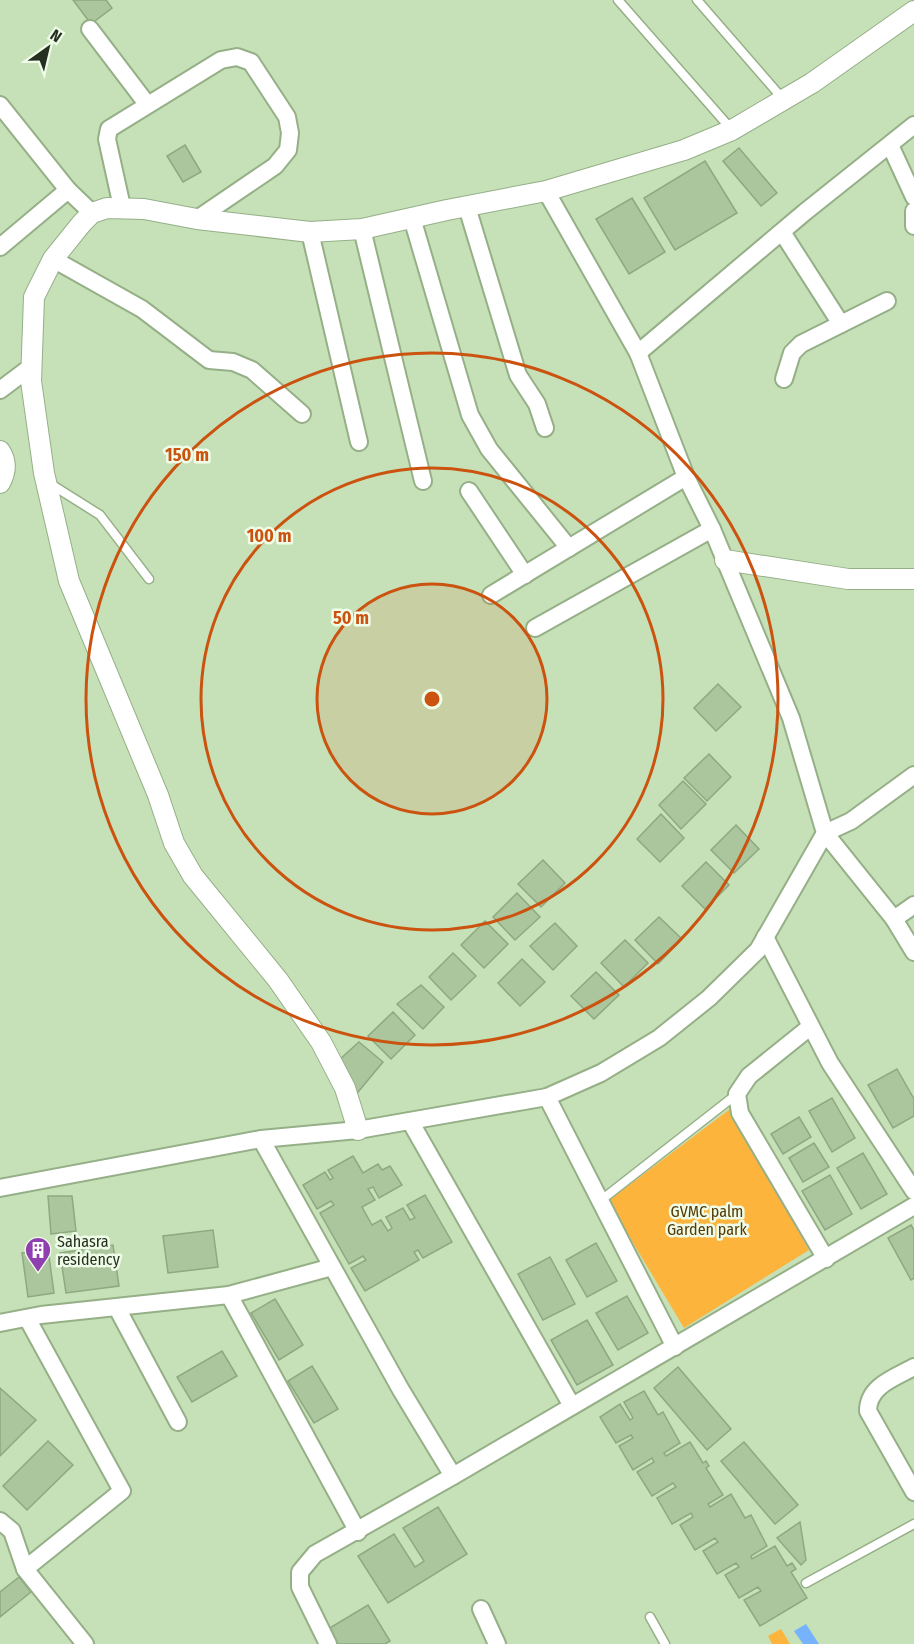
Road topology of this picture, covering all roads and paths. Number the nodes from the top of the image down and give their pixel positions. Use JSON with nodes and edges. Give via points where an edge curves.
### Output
{"nodes":[{"id":1,"x":618,"y":0,"type":"edge"},
{"id":2,"x":697,"y":0,"type":"edge"},
{"id":3,"x":914,"y":11,"type":"edge"},
{"id":4,"x":90,"y":29,"type":"dead end"},
{"id":5,"x":784,"y":100,"type":"junction"},
{"id":6,"x":147,"y":104,"type":"junction"},
{"id":7,"x":2,"y":111,"type":"edge"},
{"id":8,"x":914,"y":126,"type":"edge"},
{"id":9,"x":732,"y":130,"type":"junction"},
{"id":10,"x":890,"y":145,"type":"junction"},
{"id":11,"x":68,"y":190,"type":"junction"},
{"id":12,"x":546,"y":191,"type":"junction"},
{"id":13,"x":914,"y":197,"type":"edge"},
{"id":14,"x":122,"y":207,"type":"junction"},
{"id":15,"x":467,"y":207,"type":"junction"},
{"id":16,"x":914,"y":211,"type":"edge"},
{"id":17,"x":92,"y":213,"type":"junction"},
{"id":18,"x":412,"y":218,"type":"junction"},
{"id":19,"x":197,"y":219,"type":"junction"},
{"id":20,"x":914,"y":226,"type":"edge"},
{"id":21,"x":362,"y":230,"type":"junction"},
{"id":22,"x":310,"y":232,"type":"junction"},
{"id":23,"x":782,"y":232,"type":"junction"},
{"id":24,"x":0,"y":247,"type":"edge"},
{"id":25,"x":53,"y":259,"type":"junction"},
{"id":26,"x":888,"y":301,"type":"dead end"},
{"id":27,"x":841,"y":324,"type":"junction"},
{"id":28,"x":638,"y":353,"type":"junction"},
{"id":29,"x":32,"y":366,"type":"junction"},
{"id":30,"x":784,"y":379,"type":"dead end"},
{"id":31,"x":0,"y":390,"type":"edge"},
{"id":32,"x":302,"y":414,"type":"dead end"},
{"id":33,"x":545,"y":428,"type":"dead end"},
{"id":34,"x":359,"y":441,"type":"dead end"},
{"id":35,"x":0,"y":451,"type":"edge"},
{"id":36,"x":686,"y":477,"type":"junction"},
{"id":37,"x":45,"y":481,"type":"junction"},
{"id":38,"x":423,"y":481,"type":"dead end"},
{"id":39,"x":0,"y":483,"type":"edge"},
{"id":40,"x":469,"y":491,"type":"dead end"},
{"id":41,"x":712,"y":529,"type":"junction"},
{"id":42,"x":569,"y":548,"type":"junction"},
{"id":43,"x":725,"y":560,"type":"junction"},
{"id":44,"x":525,"y":575,"type":"junction"},
{"id":45,"x":149,"y":579,"type":"dead end"},
{"id":46,"x":914,"y":579,"type":"edge"},
{"id":47,"x":491,"y":595,"type":"dead end"},
{"id":48,"x":535,"y":628,"type":"dead end"},
{"id":49,"x":914,"y":775,"type":"edge"},
{"id":50,"x":825,"y":833,"type":"junction"},
{"id":51,"x":914,"y":905,"type":"edge"},
{"id":52,"x":894,"y":919,"type":"junction"},
{"id":53,"x":765,"y":937,"type":"junction"},
{"id":54,"x":914,"y":952,"type":"edge"},
{"id":55,"x":810,"y":1027,"type":"junction"},
{"id":56,"x":737,"y":1094,"type":"junction"},
{"id":57,"x":547,"y":1097,"type":"junction"},
{"id":58,"x":410,"y":1121,"type":"junction"},
{"id":59,"x":358,"y":1130,"type":"junction"},
{"id":60,"x":261,"y":1139,"type":"junction"},
{"id":61,"x":0,"y":1188,"type":"edge"},
{"id":62,"x":914,"y":1191,"type":"edge"},
{"id":63,"x":600,"y":1201,"type":"junction"},
{"id":64,"x":914,"y":1206,"type":"edge"},
{"id":65,"x":826,"y":1259,"type":"junction"},
{"id":66,"x":332,"y":1267,"type":"junction"},
{"id":67,"x":228,"y":1295,"type":"junction"},
{"id":68,"x":117,"y":1308,"type":"junction"},
{"id":69,"x":27,"y":1318,"type":"junction"},
{"id":70,"x":0,"y":1323,"type":"edge"},
{"id":71,"x":675,"y":1347,"type":"junction"},
{"id":72,"x":914,"y":1367,"type":"edge"},
{"id":73,"x":572,"y":1406,"type":"junction"},
{"id":74,"x":178,"y":1422,"type":"dead end"},
{"id":75,"x":453,"y":1476,"type":"junction"},
{"id":76,"x":914,"y":1492,"type":"edge"},
{"id":77,"x":0,"y":1521,"type":"edge"},
{"id":78,"x":914,"y":1524,"type":"edge"},
{"id":79,"x":358,"y":1532,"type":"junction"},
{"id":80,"x":25,"y":1569,"type":"junction"},
{"id":81,"x":806,"y":1583,"type":"dead end"},
{"id":82,"x":481,"y":1609,"type":"dead end"},
{"id":83,"x":650,"y":1617,"type":"dead end"},
{"id":84,"x":85,"y":1644,"type":"edge"},
{"id":85,"x":327,"y":1644,"type":"edge"},
{"id":86,"x":497,"y":1644,"type":"edge"},
{"id":87,"x":665,"y":1644,"type":"edge"}],
"edges":[{"from":1,"to":9,"type":"lane"},
{"from":2,"to":5,"type":"lane"},
{"from":3,"to":5,"type":"street"},
{"from":4,"to":6,"type":"street"},
{"from":5,"to":9,"type":"street"},
{"from":6,"to":14,"type":"street","via":[[109,129],[107,139]]},
{"from":6,"to":19,"type":"street","via":[[221,60],[237,57],[251,62],[287,117],[291,133],[288,150],[275,166]]},
{"from":7,"to":11,"type":"street"},
{"from":8,"to":10,"type":"street"},
{"from":9,"to":12,"type":"street","via":[[684,150]]},
{"from":10,"to":13,"type":"street"},
{"from":10,"to":23,"type":"street"},
{"from":11,"to":17,"type":"street"},
{"from":11,"to":24,"type":"street"},
{"from":12,"to":15,"type":"street"},
{"from":12,"to":28,"type":"street"},
{"from":14,"to":17,"type":"street"},
{"from":14,"to":19,"type":"street"},
{"from":15,"to":18,"type":"street"},
{"from":15,"to":33,"type":"street","via":[[519,375],[537,404]]},
{"from":16,"to":20,"type":"street"},
{"from":17,"to":25,"type":"street"},
{"from":18,"to":21,"type":"street"},
{"from":18,"to":42,"type":"street","via":[[470,415],[489,448]]},
{"from":19,"to":22,"type":"street"},
{"from":21,"to":22,"type":"street"},
{"from":21,"to":38,"type":"street"},
{"from":22,"to":34,"type":"street"},
{"from":23,"to":27,"type":"street"},
{"from":23,"to":28,"type":"street"},
{"from":25,"to":29,"type":"street","via":[[33,297]]},
{"from":25,"to":32,"type":"street","via":[[142,309],[209,360],[233,362],[252,370]]},
{"from":26,"to":27,"type":"street"},
{"from":27,"to":30,"type":"street","via":[[801,344],[792,353]]},
{"from":28,"to":36,"type":"street"},
{"from":29,"to":31,"type":"street"},
{"from":29,"to":37,"type":"street"},
{"from":35,"to":39,"type":"street","via":[[5,470]]},
{"from":36,"to":41,"type":"street"},
{"from":36,"to":42,"type":"street"},
{"from":37,"to":45,"type":"lane","via":[[100,515]]},
{"from":37,"to":59,"type":"street","via":[[69,581],[158,795],[174,843],[194,876],[321,1042],[345,1088]]},
{"from":40,"to":44,"type":"street"},
{"from":41,"to":43,"type":"street"},
{"from":41,"to":48,"type":"street"},
{"from":42,"to":44,"type":"street"},
{"from":43,"to":46,"type":"street","via":[[848,579]]},
{"from":43,"to":50,"type":"street","via":[[790,718]]},
{"from":44,"to":47,"type":"street"},
{"from":49,"to":50,"type":"street","via":[[851,821]]},
{"from":50,"to":52,"type":"street"},
{"from":50,"to":53,"type":"street"},
{"from":51,"to":52,"type":"street"},
{"from":52,"to":54,"type":"street"},
{"from":53,"to":55,"type":"street"},
{"from":53,"to":57,"type":"street","via":[[758,950],[709,998],[659,1038],[602,1073]]},
{"from":55,"to":56,"type":"street","via":[[749,1076]]},
{"from":55,"to":62,"type":"street"},
{"from":56,"to":63,"type":"lane"},
{"from":56,"to":65,"type":"street","via":[[740,1113]]},
{"from":57,"to":58,"type":"street"},
{"from":57,"to":63,"type":"street"},
{"from":58,"to":59,"type":"street"},
{"from":58,"to":73,"type":"street"},
{"from":59,"to":60,"type":"street"},
{"from":60,"to":61,"type":"street"},
{"from":60,"to":66,"type":"street"},
{"from":63,"to":71,"type":"street"},
{"from":64,"to":65,"type":"street"},
{"from":65,"to":71,"type":"street"},
{"from":66,"to":67,"type":"street"},
{"from":66,"to":75,"type":"street"},
{"from":67,"to":68,"type":"street"},
{"from":67,"to":79,"type":"street"},
{"from":68,"to":69,"type":"street"},
{"from":68,"to":74,"type":"street"},
{"from":69,"to":70,"type":"street"},
{"from":69,"to":80,"type":"street","via":[[122,1491]]},
{"from":71,"to":73,"type":"street"},
{"from":72,"to":76,"type":"street","via":[[875,1389],[868,1399],[868,1411]]},
{"from":73,"to":75,"type":"street"},
{"from":75,"to":79,"type":"street"},
{"from":77,"to":80,"type":"street","via":[[12,1531]]},
{"from":78,"to":81,"type":"lane"},
{"from":79,"to":85,"type":"street","via":[[315,1554],[300,1572],[300,1587]]},
{"from":80,"to":84,"type":"street"},
{"from":82,"to":86,"type":"street"},
{"from":83,"to":87,"type":"lane"}]}
